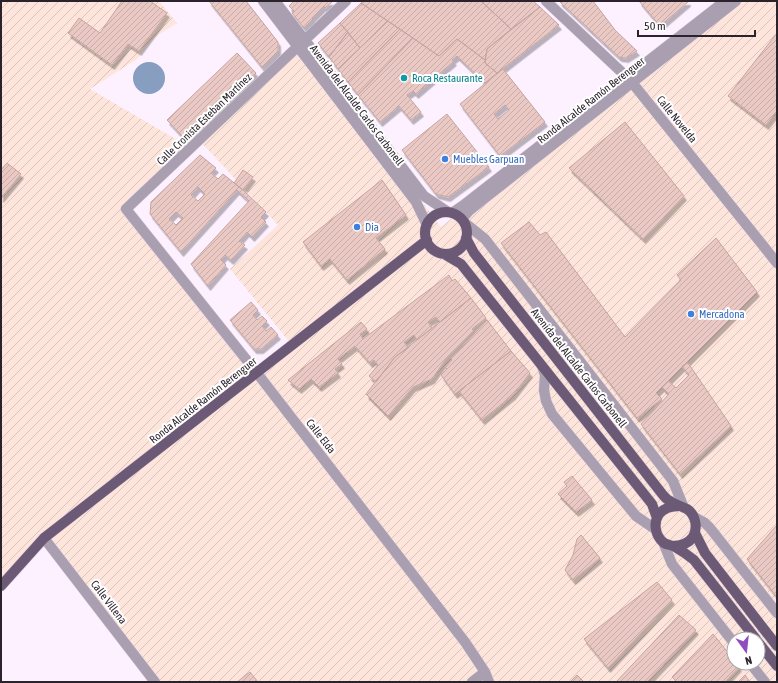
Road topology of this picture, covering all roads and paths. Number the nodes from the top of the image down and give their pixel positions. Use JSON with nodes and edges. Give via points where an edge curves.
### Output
{"nodes":[{"id":1,"x":263,"y":1,"type":"edge"},
{"id":2,"x":275,"y":1,"type":"edge"},
{"id":3,"x":346,"y":1,"type":"edge"},
{"id":4,"x":546,"y":1,"type":"edge"},
{"id":5,"x":736,"y":1,"type":"edge"},
{"id":6,"x":722,"y":4,"type":"edge"},
{"id":7,"x":301,"y":43,"type":"junction"},
{"id":8,"x":629,"y":80,"type":"junction"},
{"id":9,"x":126,"y":209,"type":"joint"},
{"id":10,"x":450,"y":212,"type":"junction"},
{"id":11,"x":464,"y":221,"type":"junction"},
{"id":12,"x":427,"y":225,"type":"junction"},
{"id":13,"x":466,"y":238,"type":"junction"},
{"id":14,"x":427,"y":240,"type":"junction"},
{"id":15,"x":444,"y":254,"type":"junction"},
{"id":16,"x":777,"y":262,"type":"edge"},
{"id":17,"x":542,"y":366,"type":"junction"},
{"id":18,"x":257,"y":372,"type":"junction"},
{"id":19,"x":681,"y":507,"type":"junction"},
{"id":20,"x":694,"y":517,"type":"junction"},
{"id":21,"x":657,"y":518,"type":"junction"},
{"id":22,"x":656,"y":529,"type":"junction"},
{"id":23,"x":695,"y":533,"type":"junction"},
{"id":24,"x":44,"y":538,"type":"junction"},
{"id":25,"x":663,"y":542,"type":"junction"},
{"id":26,"x":673,"y":546,"type":"junction"},
{"id":27,"x":1,"y":586,"type":"edge"},
{"id":28,"x":777,"y":613,"type":"edge"},
{"id":29,"x":750,"y":631,"type":"edge"},
{"id":30,"x":726,"y":633,"type":"edge"},
{"id":31,"x":777,"y":646,"type":"edge"},
{"id":32,"x":766,"y":652,"type":"edge"},
{"id":33,"x":777,"y":666,"type":"edge"},
{"id":34,"x":756,"y":671,"type":"edge"},
{"id":35,"x":485,"y":672,"type":"junction"},
{"id":36,"x":155,"y":682,"type":"edge"},
{"id":37,"x":472,"y":682,"type":"edge"},
{"id":38,"x":490,"y":682,"type":"edge"},
{"id":39,"x":765,"y":682,"type":"edge"}],
"edges":[{"from":1,"to":7,"type":"street","name":"Avenida del Alcalde Carlos Carbonell"},
{"from":2,"to":7,"type":"street","name":"Avenida del Alcalde Carlos Carbonell"},
{"from":3,"to":7,"type":"street","name":"Calle Cronista Esteban Martínez"},
{"from":4,"to":8,"type":"street","name":"Calle Novelda"},
{"from":5,"to":6,"type":"street","name":"Ronda Alcalde Ramón Berenguer"},
{"from":6,"to":8,"type":"street","name":"Ronda Alcalde Ramón Berenguer"},
{"from":7,"to":9,"type":"street","name":"Calle Cronista Esteban Martínez"},
{"from":7,"to":10,"type":"street","name":"Avenida del Alcalde Carlos Carbonell","via":[[424,196]]},
{"from":7,"to":12,"type":"street","name":"Avenida del Alcalde Carlos Carbonell","via":[[416,202]]},
{"from":8,"to":10,"type":"street","name":"Ronda Alcalde Ramón Berenguer","via":[[465,204]]},
{"from":8,"to":11,"type":"street","name":"Ronda Alcalde Ramón Berenguer","via":[[469,211]]},
{"from":8,"to":16,"type":"street","name":"Calle Novelda"},
{"from":9,"to":18,"type":"street","name":"Calle Elda"},
{"from":10,"to":11,"type":"main road"},
{"from":10,"to":12,"type":"main road","via":[[442,212]]},
{"from":11,"to":13,"type":"main road"},
{"from":11,"to":19,"type":"street","via":[[485,239],[669,475],[676,486]]},
{"from":12,"to":14,"type":"main road"},
{"from":13,"to":15,"type":"main road","via":[[459,249]]},
{"from":13,"to":19,"type":"main road","name":"Avenida del Alcalde Carlos Carbonell","via":[[474,253],[658,489],[669,501]]},
{"from":14,"to":15,"type":"main road","via":[[435,250]]},
{"from":14,"to":18,"type":"main road","name":"Ronda Alcalde Ramón Berenguer"},
{"from":15,"to":17,"type":"main road","via":[[461,264]]},
{"from":17,"to":21,"type":"main road","via":[[652,504]]},
{"from":17,"to":22,"type":"street","via":[[546,401],[552,414],[636,516]]},
{"from":18,"to":24,"type":"main road","name":"Ronda Alcalde Ramón Berenguer"},
{"from":18,"to":35,"type":"street","name":"Calle Elda"},
{"from":19,"to":20,"type":"main road","name":"Avenida del Alcalde Carlos Carbonell"},
{"from":19,"to":21,"type":"main road","via":[[666,508]]},
{"from":20,"to":23,"type":"main road"},
{"from":20,"to":28,"type":"street","via":[[710,528]]},
{"from":21,"to":22,"type":"main road"},
{"from":22,"to":25,"type":"main road"},
{"from":23,"to":26,"type":"main road","via":[[687,543]]},
{"from":23,"to":31,"type":"main road","via":[[705,553]]},
{"from":24,"to":27,"type":"main road","name":"Ronda Alcalde Ramón Berenguer"},
{"from":24,"to":36,"type":"street","name":"Calle Villena"},
{"from":25,"to":26,"type":"main road"},
{"from":25,"to":30,"type":"street","via":[[672,564]]},
{"from":26,"to":29,"type":"main road","via":[[694,560]]},
{"from":32,"to":33,"type":"main road"},
{"from":34,"to":39,"type":"street"},
{"from":35,"to":37,"type":"street"},
{"from":35,"to":38,"type":"street","name":"Calle Elda"}]}
